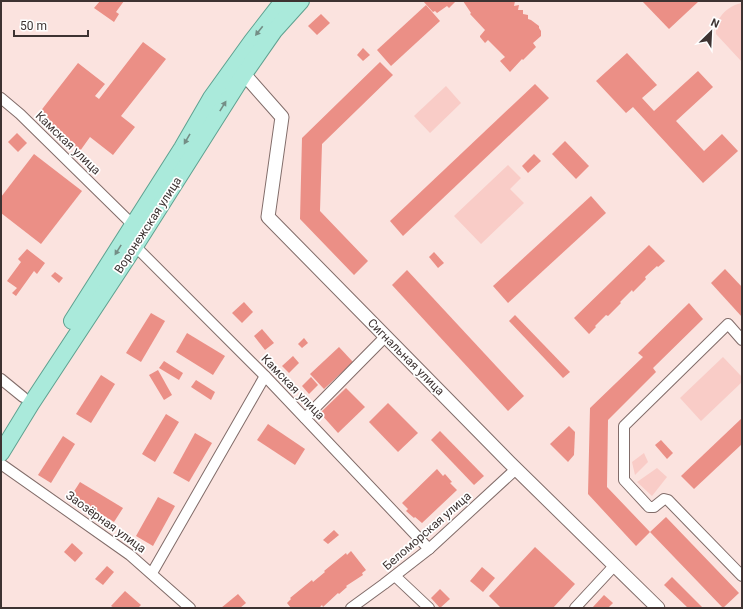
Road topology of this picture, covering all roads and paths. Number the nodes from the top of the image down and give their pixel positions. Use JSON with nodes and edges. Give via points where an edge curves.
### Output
{"nodes":[{"id":1,"x":283,"y":1,"type":"edge"},
{"id":2,"x":301,"y":1,"type":"edge"},
{"id":3,"x":244,"y":74,"type":"junction"},
{"id":4,"x":1,"y":98,"type":"edge"},
{"id":5,"x":133,"y":225,"type":"junction"},
{"id":6,"x":135,"y":246,"type":"junction"},
{"id":7,"x":386,"y":336,"type":"junction"},
{"id":8,"x":742,"y":340,"type":"edge"},
{"id":9,"x":265,"y":376,"type":"junction"},
{"id":10,"x":1,"y":379,"type":"edge"},
{"id":11,"x":23,"y":397,"type":"junction"},
{"id":12,"x":305,"y":418,"type":"junction"},
{"id":13,"x":1,"y":432,"type":"edge"},
{"id":14,"x":1,"y":453,"type":"edge"},
{"id":15,"x":1,"y":464,"type":"edge"},
{"id":16,"x":516,"y":469,"type":"junction"},
{"id":17,"x":429,"y":549,"type":"junction"},
{"id":18,"x":614,"y":566,"type":"junction"},
{"id":19,"x":152,"y":573,"type":"junction"},
{"id":20,"x":395,"y":576,"type":"junction"},
{"id":21,"x":742,"y":576,"type":"edge"},
{"id":22,"x":190,"y":608,"type":"edge"},
{"id":23,"x":351,"y":608,"type":"edge"},
{"id":24,"x":429,"y":608,"type":"edge"},
{"id":25,"x":575,"y":608,"type":"edge"},
{"id":26,"x":658,"y":608,"type":"edge"}],
"edges":[{"from":1,"to":5,"type":"main road","name":"Воронежская улица","one_way":true,"via":[[211,98]]},
{"from":2,"to":3,"type":"main road","name":"Воронежская улица","via":[[274,31]]},
{"from":6,"to":3,"type":"main road","name":"Воронежская улица","one_way":true},
{"from":3,"to":7,"type":"street","name":"Сигнальная улица","via":[[282,117],[268,217]]},
{"from":4,"to":5,"type":"street","name":"Камская улица"},
{"from":5,"to":11,"type":"main road","name":"Воронежская улица","one_way":true},
{"from":6,"to":9,"type":"street","name":"Камская улица"},
{"from":6,"to":14,"type":"main road","name":"Воронежская улица"},
{"from":7,"to":12,"type":"street"},
{"from":7,"to":16,"type":"street","name":"Сигнальная улица"},
{"from":8,"to":21,"type":"street","via":[[728,324],[624,426],[624,480],[649,507],[654,507],[664,499],[668,500]]},
{"from":9,"to":12,"type":"street","name":"Камская улица"},
{"from":9,"to":19,"type":"street"},
{"from":10,"to":11,"type":"street"},
{"from":11,"to":13,"type":"main road","name":"Воронежская улица"},
{"from":12,"to":17,"type":"street","name":"Камская улица"},
{"from":15,"to":19,"type":"street","name":"Заозёрная улица","via":[[102,534]]},
{"from":16,"to":17,"type":"street","name":"Беломорская улица"},
{"from":16,"to":18,"type":"street","name":"Сигнальная улица"},
{"from":17,"to":20,"type":"street","name":"Беломорская улица"},
{"from":18,"to":25,"type":"street"},
{"from":18,"to":26,"type":"street","name":"Сигнальная улица"},
{"from":19,"to":22,"type":"street","name":"Заозёрная улица"},
{"from":20,"to":23,"type":"street","name":"Беломорская улица"},
{"from":20,"to":24,"type":"street"}]}
